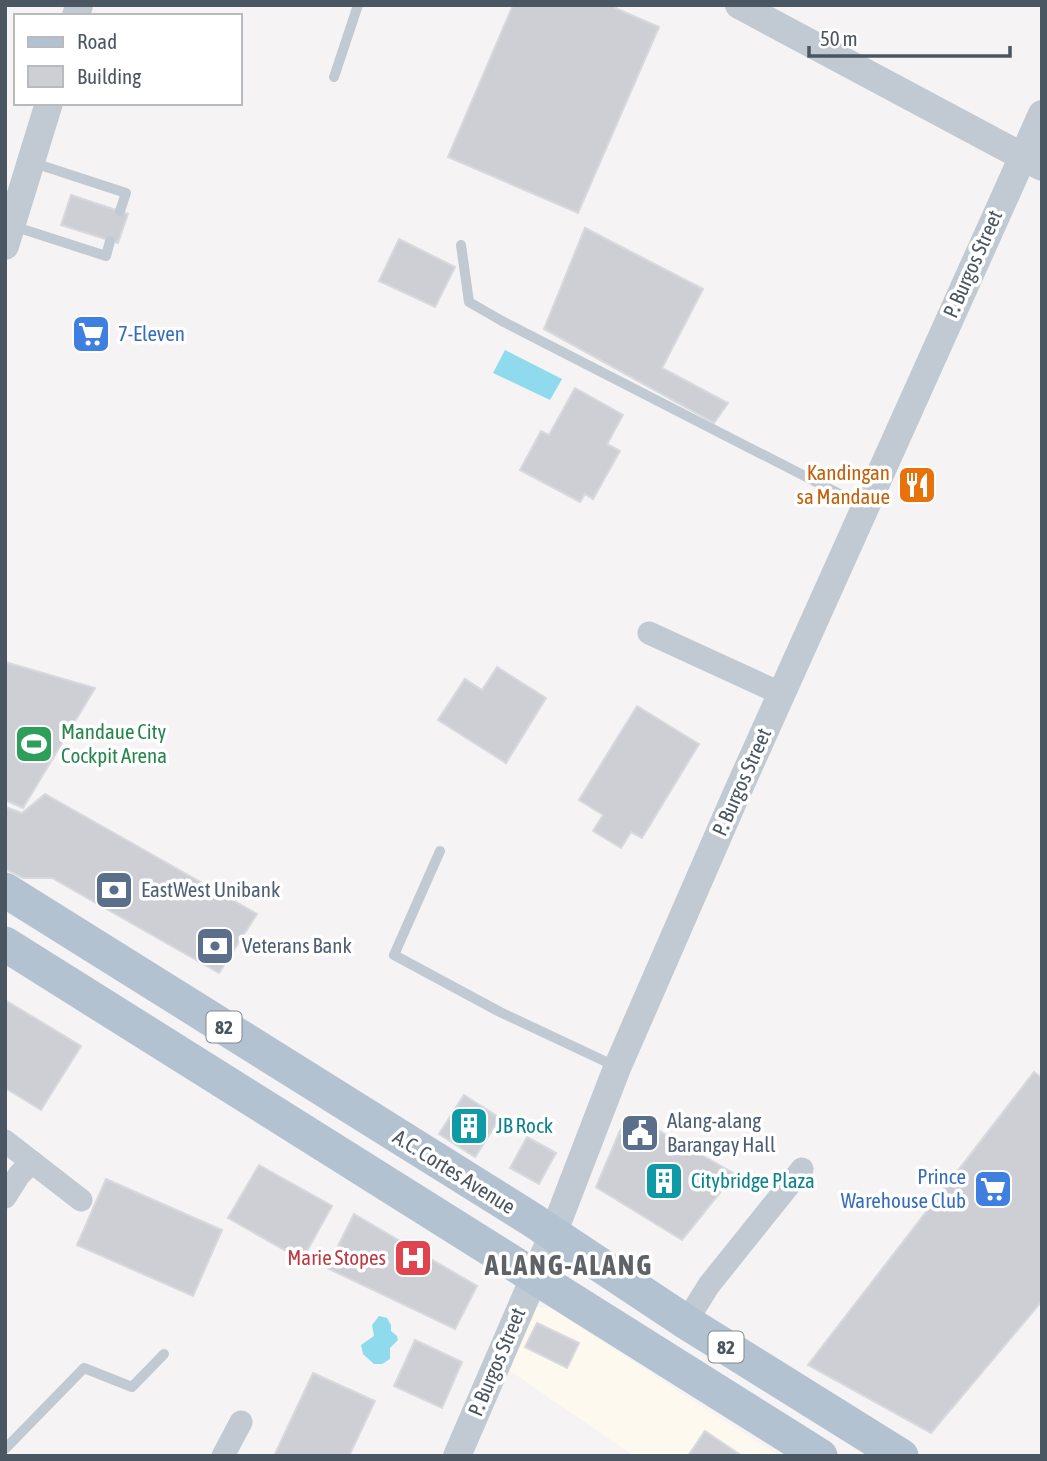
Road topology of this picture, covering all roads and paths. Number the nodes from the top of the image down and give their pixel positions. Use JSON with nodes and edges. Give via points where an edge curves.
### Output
{"nodes":[{"id":1,"x":358,"y":5,"type":"edge"},
{"id":2,"x":739,"y":5,"type":"edge"},
{"id":3,"x":334,"y":77,"type":"dead end"},
{"id":4,"x":48,"y":105,"type":"edge"},
{"id":5,"x":1042,"y":114,"type":"edge"},
{"id":6,"x":1032,"y":161,"type":"edge"},
{"id":7,"x":31,"y":162,"type":"junction"},
{"id":8,"x":120,"y":211,"type":"dead end"},
{"id":9,"x":8,"y":236,"type":"edge"},
{"id":10,"x":110,"y":241,"type":"dead end"},
{"id":11,"x":461,"y":246,"type":"dead end"},
{"id":12,"x":866,"y":507,"type":"junction"},
{"id":13,"x":649,"y":632,"type":"dead end"},
{"id":14,"x":782,"y":694,"type":"junction"},
{"id":15,"x":440,"y":851,"type":"dead end"},
{"id":16,"x":5,"y":890,"type":"edge"},
{"id":17,"x":5,"y":944,"type":"edge"},
{"id":18,"x":203,"y":1013,"type":"junction"},
{"id":19,"x":178,"y":1054,"type":"junction"},
{"id":20,"x":617,"y":1068,"type":"junction"},
{"id":21,"x":5,"y":1141,"type":"edge"},
{"id":22,"x":32,"y":1163,"type":"junction"},
{"id":23,"x":802,"y":1169,"type":"dead end"},
{"id":24,"x":5,"y":1197,"type":"edge"},
{"id":25,"x":80,"y":1200,"type":"dead end"},
{"id":26,"x":554,"y":1234,"type":"junction"},
{"id":27,"x":534,"y":1277,"type":"junction"},
{"id":28,"x":686,"y":1322,"type":"junction"},
{"id":29,"x":164,"y":1354,"type":"dead end"},
{"id":30,"x":240,"y":1422,"type":"dead end"},
{"id":31,"x":5,"y":1449,"type":"edge"},
{"id":32,"x":223,"y":1456,"type":"edge"},
{"id":33,"x":457,"y":1456,"type":"edge"},
{"id":34,"x":820,"y":1456,"type":"edge"},
{"id":35,"x":901,"y":1456,"type":"edge"}],
"edges":[{"from":1,"to":3,"type":"lane"},
{"from":2,"to":6,"type":"street"},
{"from":4,"to":7,"type":"street"},
{"from":5,"to":6,"type":"street","name":"P. Burgos Street"},
{"from":6,"to":12,"type":"street","name":"P. Burgos Street"},
{"from":7,"to":8,"type":"lane","via":[[126,193]]},
{"from":7,"to":9,"type":"street"},
{"from":9,"to":10,"type":"lane","via":[[106,256]]},
{"from":11,"to":12,"type":"lane","via":[[469,302]]},
{"from":12,"to":14,"type":"street","name":"P. Burgos Street"},
{"from":13,"to":14,"type":"street"},
{"from":14,"to":20,"type":"street","name":"P. Burgos Street"},
{"from":15,"to":20,"type":"lane","via":[[394,955]]},
{"from":16,"to":18,"type":"main road","name":"A.C. Cortes Avenue","number":"82"},
{"from":17,"to":19,"type":"main road","number":"82"},
{"from":18,"to":19,"type":"main road"},
{"from":18,"to":26,"type":"main road","name":"A.C. Cortes Avenue","number":"82"},
{"from":19,"to":27,"type":"main road","number":"82"},
{"from":20,"to":26,"type":"street","name":"P. Burgos Street"},
{"from":21,"to":22,"type":"street"},
{"from":22,"to":24,"type":"street"},
{"from":22,"to":25,"type":"street"},
{"from":23,"to":28,"type":"street","via":[[709,1284]]},
{"from":26,"to":27,"type":"street","name":"P. Burgos Street"},
{"from":26,"to":28,"type":"main road","name":"A.C. Cortes Avenue","number":"82"},
{"from":27,"to":33,"type":"street","name":"P. Burgos Street"},
{"from":27,"to":34,"type":"main road","number":"82"},
{"from":28,"to":35,"type":"main road","name":"A.C. Cortes Avenue","number":"82"},
{"from":29,"to":31,"type":"lane","via":[[132,1387],[84,1368]]},
{"from":30,"to":32,"type":"street"}]}
